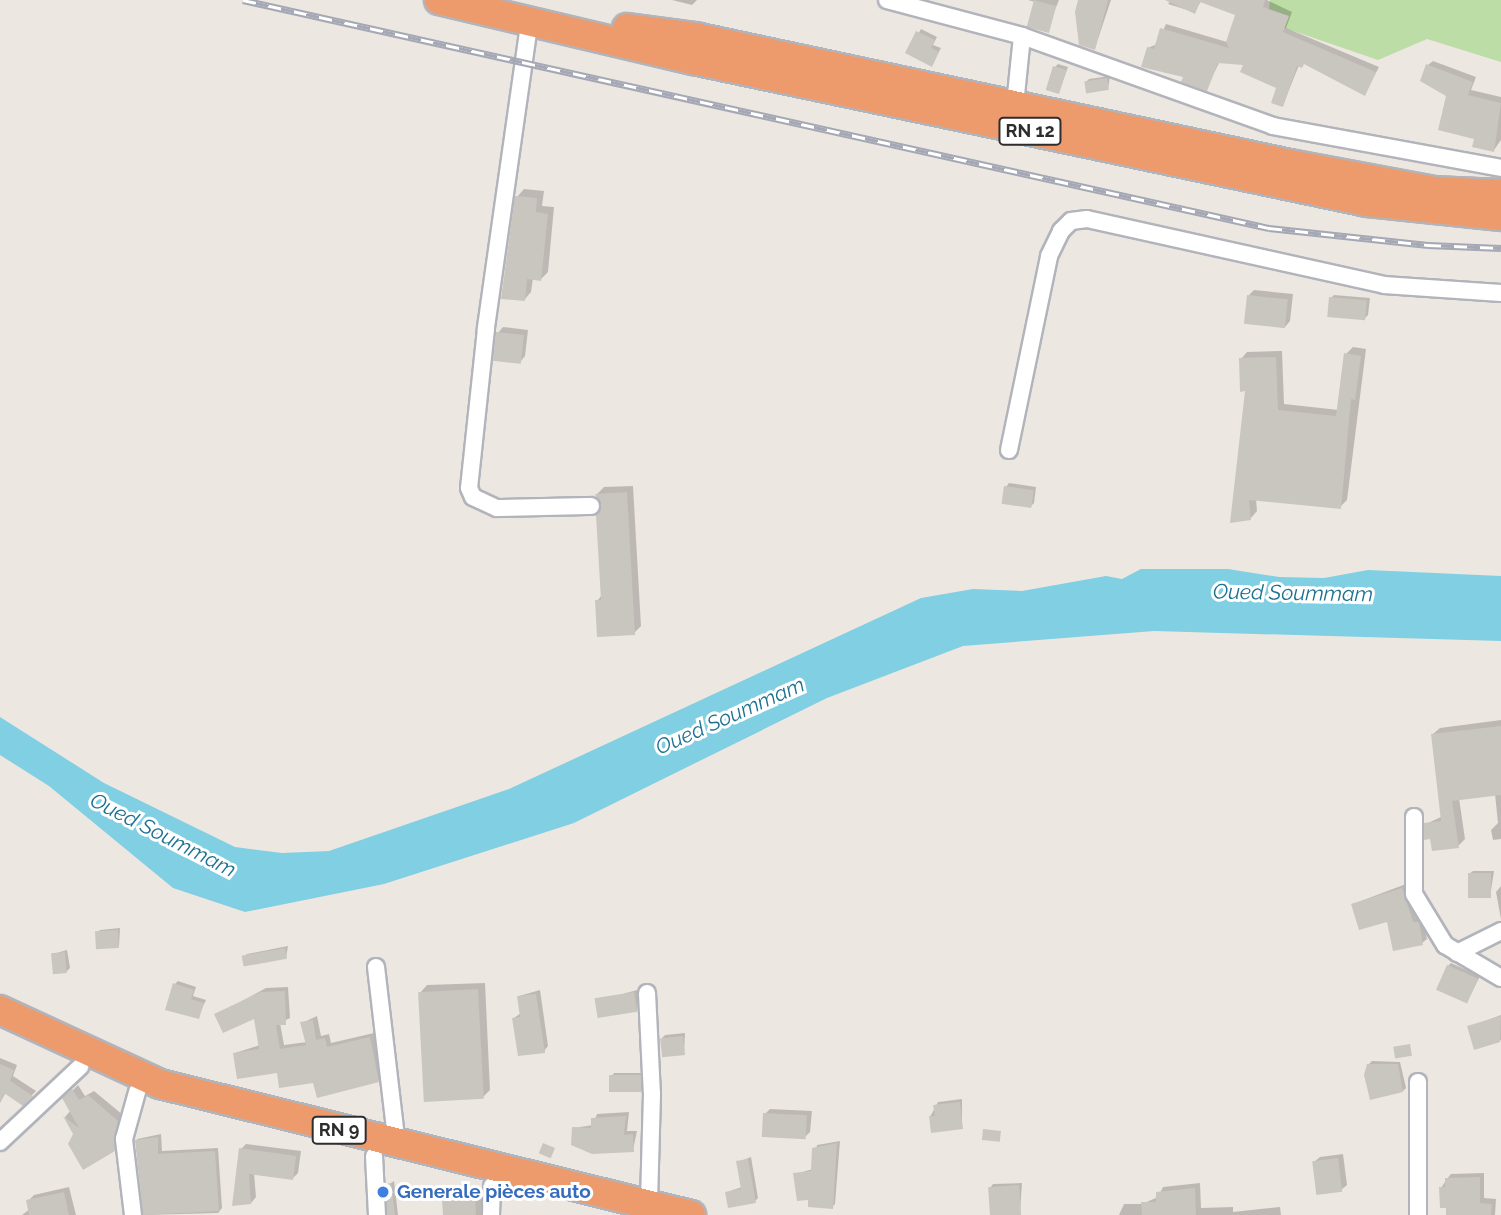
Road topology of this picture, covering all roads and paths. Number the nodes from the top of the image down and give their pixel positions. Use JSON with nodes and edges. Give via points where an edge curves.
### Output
{"nodes":[{"id":1,"x":449,"y":1,"type":"edge"},
{"id":2,"x":897,"y":1,"type":"edge"},
{"id":3,"x":530,"y":18,"type":"junction"},
{"id":4,"x":562,"y":26,"type":"junction"},
{"id":5,"x":1023,"y":36,"type":"junction"},
{"id":6,"x":1015,"y":105,"type":"junction"},
{"id":7,"x":1501,"y":168,"type":"edge"},
{"id":8,"x":1501,"y":194,"type":"edge"},
{"id":9,"x":1501,"y":215,"type":"edge"},
{"id":10,"x":1501,"y":293,"type":"edge"},
{"id":11,"x":1009,"y":450,"type":"dead end"},
{"id":12,"x":591,"y":506,"type":"dead end"},
{"id":13,"x":1414,"y":817,"type":"dead end"},
{"id":14,"x":1501,"y":931,"type":"edge"},
{"id":15,"x":1457,"y":953,"type":"junction"},
{"id":16,"x":376,"y":967,"type":"dead end"},
{"id":17,"x":1501,"y":978,"type":"edge"},
{"id":18,"x":647,"y":993,"type":"dead end"},
{"id":19,"x":0,"y":1010,"type":"edge"},
{"id":20,"x":0,"y":1028,"type":"edge"},
{"id":21,"x":80,"y":1067,"type":"junction"},
{"id":22,"x":1419,"y":1082,"type":"dead end"},
{"id":23,"x":137,"y":1092,"type":"junction"},
{"id":24,"x":0,"y":1142,"type":"edge"},
{"id":25,"x":385,"y":1151,"type":"junction"},
{"id":26,"x":492,"y":1186,"type":"junction"},
{"id":27,"x":649,"y":1204,"type":"junction"},
{"id":28,"x":132,"y":1215,"type":"edge"},
{"id":29,"x":377,"y":1215,"type":"edge"},
{"id":30,"x":491,"y":1215,"type":"edge"},
{"id":31,"x":607,"y":1215,"type":"edge"},
{"id":32,"x":691,"y":1215,"type":"edge"},
{"id":33,"x":1418,"y":1215,"type":"edge"}],
"edges":[{"from":1,"to":3,"type":"highway","number":"RN 12"},
{"from":2,"to":5,"type":"street"},
{"from":3,"to":4,"type":"highway","number":"RN 12"},
{"from":3,"to":12,"type":"street","via":[[486,329],[469,488],[473,497],[497,508]]},
{"from":4,"to":6,"type":"highway","number":"RN 12","via":[[592,23],[695,37]]},
{"from":4,"to":9,"type":"highway","number":"RN 12","via":[[692,60],[1367,202]]},
{"from":5,"to":6,"type":"street"},
{"from":5,"to":7,"type":"street","via":[[1273,126]]},
{"from":6,"to":8,"type":"highway","number":"RN 12","via":[[1410,187]]},
{"from":10,"to":11,"type":"street","via":[[1384,285],[1087,219],[1072,221],[1061,231],[1049,256]]},
{"from":13,"to":15,"type":"street","via":[[1414,894],[1445,945]]},
{"from":14,"to":15,"type":"street"},
{"from":15,"to":17,"type":"street"},
{"from":16,"to":25,"type":"street"},
{"from":18,"to":27,"type":"street","via":[[652,1094]]},
{"from":19,"to":25,"type":"highway","number":"RN 9","via":[[160,1084]]},
{"from":20,"to":21,"type":"highway","number":"RN 9"},
{"from":21,"to":23,"type":"highway","number":"RN 9"},
{"from":21,"to":24,"type":"street"},
{"from":22,"to":33,"type":"street"},
{"from":23,"to":25,"type":"highway","number":"RN 9"},
{"from":23,"to":28,"type":"street","via":[[124,1139]]},
{"from":25,"to":26,"type":"highway","number":"RN 9"},
{"from":25,"to":27,"type":"highway","number":"RN 9"},
{"from":25,"to":29,"type":"street"},
{"from":26,"to":30,"type":"street"},
{"from":26,"to":31,"type":"highway","number":"RN 9"},
{"from":27,"to":32,"type":"highway","number":"RN 9"}]}
